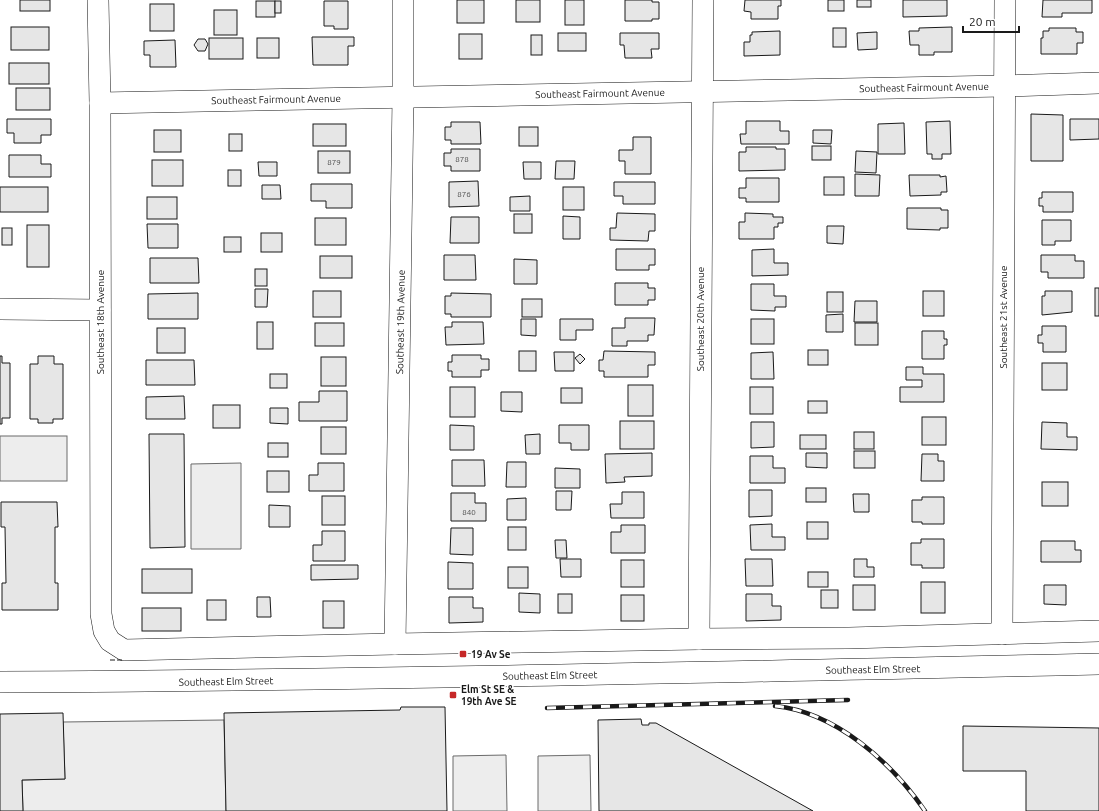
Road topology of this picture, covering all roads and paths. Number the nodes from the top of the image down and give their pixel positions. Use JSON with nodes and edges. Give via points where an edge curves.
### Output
{"nodes":[{"id":1,"x":98,"y":0,"type":"edge"},
{"id":2,"x":403,"y":0,"type":"edge"},
{"id":3,"x":703,"y":0,"type":"edge"},
{"id":4,"x":1005,"y":0,"type":"edge"},
{"id":5,"x":1099,"y":83,"type":"edge"},
{"id":6,"x":1004,"y":86,"type":"junction"},
{"id":7,"x":702,"y":91,"type":"junction"},
{"id":8,"x":403,"y":97,"type":"junction"},
{"id":9,"x":100,"y":103,"type":"junction"},
{"id":10,"x":0,"y":309,"type":"edge"},
{"id":11,"x":100,"y":310,"type":"junction"},
{"id":12,"x":1099,"y":631,"type":"edge"},
{"id":13,"x":1002,"y":634,"type":"junction"},
{"id":14,"x":699,"y":639,"type":"junction"},
{"id":15,"x":395,"y":644,"type":"junction"},
{"id":16,"x":1099,"y":664,"type":"edge"},
{"id":17,"x":0,"y":682,"type":"edge"}],
"edges":[{"from":1,"to":9,"type":"street","name":"Southeast 18th Avenue"},
{"from":2,"to":8,"type":"street","name":"Southeast 19th Avenue"},
{"from":3,"to":7,"type":"street","name":"Southeast 20th Avenue"},
{"from":4,"to":6,"type":"street","name":"Southeast 21st Avenue"},
{"from":5,"to":6,"type":"street","name":"Southeast Fairmount Avenue"},
{"from":6,"to":7,"type":"street","name":"Southeast Fairmount Avenue"},
{"from":6,"to":13,"type":"street","name":"Southeast 21st Avenue"},
{"from":7,"to":8,"type":"street","name":"Southeast Fairmount Avenue"},
{"from":7,"to":14,"type":"street","name":"Southeast 20th Avenue"},
{"from":8,"to":9,"type":"street","name":"Southeast Fairmount Avenue"},
{"from":8,"to":15,"type":"street","name":"Southeast 19th Avenue"},
{"from":9,"to":11,"type":"street","name":"Southeast 18th Avenue"},
{"from":10,"to":11,"type":"street"},
{"from":11,"to":15,"type":"street","name":"Southeast 18th Avenue","via":[[101,614],[104,631],[110,641],[124,650]]},
{"from":12,"to":13,"type":"street"},
{"from":13,"to":14,"type":"street"},
{"from":14,"to":15,"type":"street"},
{"from":16,"to":17,"type":"street","name":"Southeast Elm Street","via":[[450,677]]}]}
